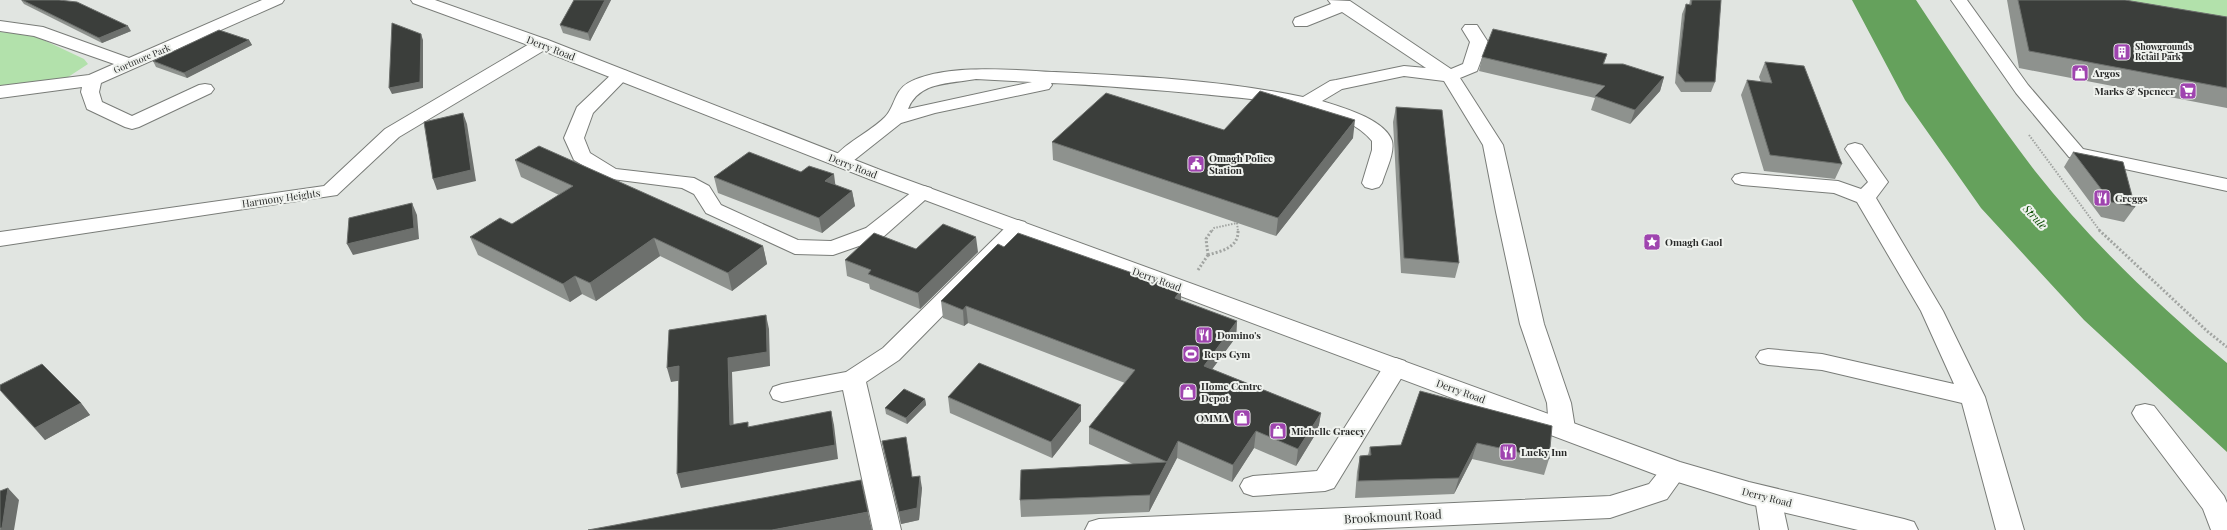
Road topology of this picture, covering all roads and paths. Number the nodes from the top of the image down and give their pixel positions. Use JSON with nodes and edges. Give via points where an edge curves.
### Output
{"nodes":[{"id":1,"x":276,"y":0,"type":"edge"},
{"id":2,"x":420,"y":0,"type":"edge"},
{"id":3,"x":1959,"y":0,"type":"edge"},
{"id":4,"x":1340,"y":2,"type":"edge"},
{"id":5,"x":1301,"y":22,"type":"dead end"},
{"id":6,"x":0,"y":26,"type":"edge"},
{"id":7,"x":1471,"y":29,"type":"dead end"},
{"id":8,"x":542,"y":44,"type":"junction"},
{"id":9,"x":129,"y":64,"type":"junction"},
{"id":10,"x":621,"y":75,"type":"junction"},
{"id":11,"x":1450,"y":76,"type":"junction"},
{"id":12,"x":93,"y":80,"type":"junction"},
{"id":13,"x":1035,"y":81,"type":"junction"},
{"id":14,"x":205,"y":90,"type":"dead end"},
{"id":15,"x":0,"y":92,"type":"edge"},
{"id":16,"x":1306,"y":103,"type":"junction"},
{"id":17,"x":894,"y":118,"type":"junction"},
{"id":18,"x":2028,"y":133,"type":"dead end"},
{"id":19,"x":1855,"y":149,"type":"dead end"},
{"id":20,"x":841,"y":161,"type":"junction"},
{"id":21,"x":1742,"y":179,"type":"dead end"},
{"id":22,"x":1372,"y":183,"type":"dead end"},
{"id":23,"x":2227,"y":185,"type":"edge"},
{"id":24,"x":924,"y":192,"type":"junction"},
{"id":25,"x":1865,"y":198,"type":"junction"},
{"id":26,"x":1018,"y":227,"type":"junction"},
{"id":27,"x":0,"y":239,"type":"edge"},
{"id":28,"x":1208,"y":255,"type":"junction"},
{"id":29,"x":1186,"y":289,"type":"junction"},
{"id":30,"x":2227,"y":347,"type":"edge"},
{"id":31,"x":1768,"y":357,"type":"dead end"},
{"id":32,"x":1396,"y":366,"type":"junction"},
{"id":33,"x":852,"y":379,"type":"junction"},
{"id":34,"x":782,"y":393,"type":"dead end"},
{"id":35,"x":1973,"y":397,"type":"junction"},
{"id":36,"x":2145,"y":413,"type":"dead end"},
{"id":37,"x":1562,"y":428,"type":"junction"},
{"id":38,"x":1674,"y":471,"type":"junction"},
{"id":39,"x":1253,"y":486,"type":"dead end"},
{"id":40,"x":1768,"y":498,"type":"junction"},
{"id":41,"x":887,"y":530,"type":"edge"},
{"id":42,"x":1099,"y":530,"type":"edge"},
{"id":43,"x":1774,"y":530,"type":"edge"},
{"id":44,"x":1904,"y":530,"type":"edge"},
{"id":45,"x":2010,"y":530,"type":"edge"},
{"id":46,"x":2224,"y":530,"type":"edge"}],
"edges":[{"from":1,"to":9,"type":"street","name":"Gortmore Park"},
{"from":2,"to":8,"type":"street","name":"Derry Road"},
{"from":3,"to":23,"type":"street","via":[[2022,89],[2076,153]]},
{"from":4,"to":5,"type":"street"},
{"from":4,"to":11,"type":"street"},
{"from":6,"to":9,"type":"street","via":[[37,30]]},
{"from":7,"to":11,"type":"street","via":[[1479,42],[1471,67]]},
{"from":8,"to":10,"type":"street","name":"Derry Road"},
{"from":8,"to":27,"type":"street","name":"Harmony Heights","via":[[392,133],[330,191]]},
{"from":9,"to":12,"type":"street","name":"Gortmore Park"},
{"from":10,"to":20,"type":"street","name":"Derry Road"},
{"from":10,"to":24,"type":"street","via":[[584,111],[574,138],[581,156],[611,174],[687,182],[702,190],[713,209],[795,247],[833,248],[874,233]]},
{"from":11,"to":16,"type":"street","via":[[1404,71],[1336,85]]},
{"from":11,"to":37,"type":"street","via":[[1493,145],[1532,324],[1559,403]]},
{"from":12,"to":14,"type":"street","via":[[90,92],[94,105],[132,123]]},
{"from":12,"to":15,"type":"street","name":"Gortmore Park"},
{"from":13,"to":16,"type":"street","via":[[1110,80],[1267,95]]},
{"from":13,"to":17,"type":"street"},
{"from":13,"to":17,"type":"street","via":[[976,74],[931,81],[914,86],[904,96]]},
{"from":16,"to":22,"type":"street","via":[[1339,112],[1375,132],[1382,141],[1382,146]]},
{"from":17,"to":20,"type":"street"},
{"from":18,"to":30,"type":"path","via":[[2104,237],[2207,332]]},
{"from":19,"to":25,"type":"street","via":[[1878,182]]},
{"from":20,"to":24,"type":"street","name":"Derry Road"},
{"from":21,"to":25,"type":"street","via":[[1838,187]]},
{"from":24,"to":26,"type":"street","name":"Derry Road"},
{"from":25,"to":35,"type":"street","via":[[1932,311]]},
{"from":26,"to":29,"type":"street","name":"Derry Road"},
{"from":26,"to":33,"type":"street","via":[[891,354]]},
{"from":28,"to":28,"type":"path","via":[[1206,239],[1214,228],[1237,223],[1238,236],[1230,248]]},
{"from":28,"to":29,"type":"path"},
{"from":29,"to":32,"type":"street","name":"Derry Road"},
{"from":31,"to":35,"type":"street","via":[[1822,362]]},
{"from":32,"to":37,"type":"street","name":"Derry Road"},
{"from":32,"to":39,"type":"street","via":[[1325,481]]},
{"from":33,"to":34,"type":"street"},
{"from":33,"to":41,"type":"street"},
{"from":35,"to":45,"type":"street"},
{"from":36,"to":46,"type":"street","via":[[2214,504]]},
{"from":37,"to":38,"type":"street","name":"Derry Road"},
{"from":38,"to":40,"type":"street","name":"Derry Road"},
{"from":38,"to":42,"type":"street","name":"Brookmount Road","via":[[1658,492],[1610,507]]},
{"from":40,"to":43,"type":"street"},
{"from":40,"to":44,"type":"street","name":"Derry Road"}]}
